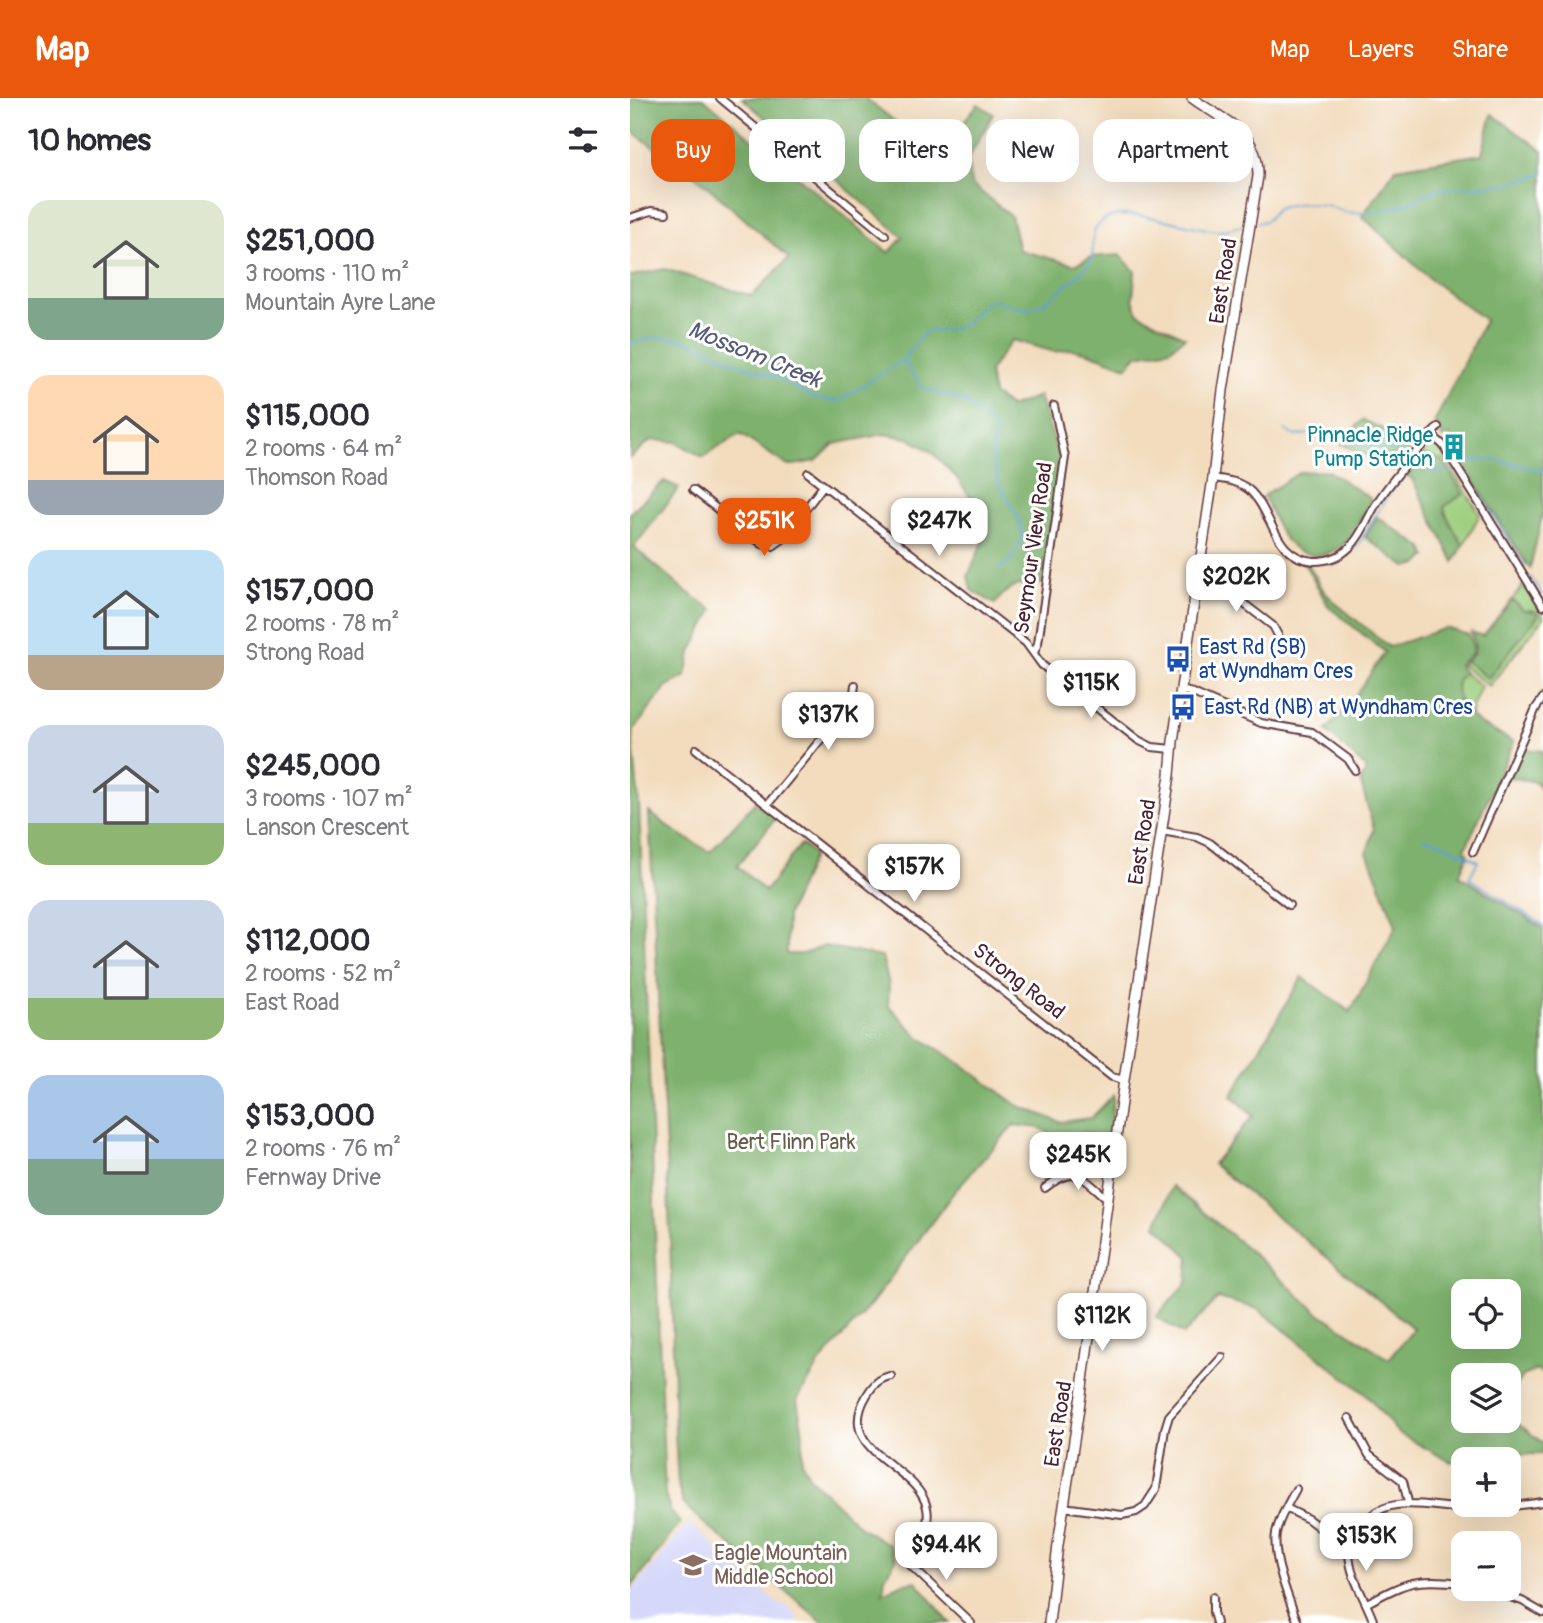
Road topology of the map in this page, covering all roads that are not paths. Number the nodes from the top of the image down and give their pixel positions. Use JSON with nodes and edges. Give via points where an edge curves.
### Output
{"nodes":[{"id":1,"x":720,"y":98,"type":"edge"},
{"id":2,"x":1192,"y":98,"type":"edge"},
{"id":3,"x":666,"y":213,"type":"dead end"},
{"id":4,"x":630,"y":218,"type":"edge"},
{"id":5,"x":885,"y":235,"type":"dead end"},
{"id":6,"x":1054,"y":406,"type":"dead end"},
{"id":7,"x":1438,"y":427,"type":"dead end"},
{"id":8,"x":1431,"y":434,"type":"junction"},
{"id":9,"x":808,"y":473,"type":"dead end"},
{"id":10,"x":1213,"y":478,"type":"junction"},
{"id":11,"x":823,"y":486,"type":"junction"},
{"id":12,"x":693,"y":490,"type":"dead end"},
{"id":13,"x":1197,"y":583,"type":"junction"},
{"id":14,"x":1543,"y":606,"type":"edge"},
{"id":15,"x":1280,"y":639,"type":"dead end"},
{"id":16,"x":1034,"y":653,"type":"junction"},
{"id":17,"x":855,"y":685,"type":"dead end"},
{"id":18,"x":1180,"y":690,"type":"junction"},
{"id":19,"x":1543,"y":698,"type":"edge"},
{"id":20,"x":696,"y":749,"type":"dead end"},
{"id":21,"x":1171,"y":750,"type":"junction"},
{"id":22,"x":1355,"y":770,"type":"dead end"},
{"id":23,"x":768,"y":806,"type":"junction"},
{"id":24,"x":1161,"y":831,"type":"junction"},
{"id":25,"x":1473,"y":852,"type":"dead end"},
{"id":26,"x":1289,"y":905,"type":"dead end"},
{"id":27,"x":1124,"y":1080,"type":"junction"},
{"id":28,"x":1045,"y":1188,"type":"dead end"},
{"id":29,"x":1109,"y":1200,"type":"junction"},
{"id":30,"x":1222,"y":1356,"type":"dead end"},
{"id":31,"x":891,"y":1376,"type":"dead end"},
{"id":32,"x":1349,"y":1418,"type":"dead end"},
{"id":33,"x":1296,"y":1489,"type":"dead end"},
{"id":34,"x":1543,"y":1502,"type":"edge"},
{"id":35,"x":1409,"y":1503,"type":"junction"},
{"id":36,"x":1063,"y":1507,"type":"junction"},
{"id":37,"x":1286,"y":1508,"type":"junction"},
{"id":38,"x":1349,"y":1550,"type":"junction"},
{"id":39,"x":1451,"y":1582,"type":"edge"},
{"id":40,"x":1213,"y":1597,"type":"dead end"},
{"id":41,"x":1521,"y":1600,"type":"edge"},
{"id":42,"x":1367,"y":1603,"type":"junction"},
{"id":43,"x":1542,"y":1609,"type":"edge"},
{"id":44,"x":971,"y":1623,"type":"edge"},
{"id":45,"x":1049,"y":1623,"type":"edge"},
{"id":46,"x":1216,"y":1623,"type":"edge"},
{"id":47,"x":1297,"y":1623,"type":"edge"},
{"id":48,"x":1374,"y":1623,"type":"edge"}],
"edges":[{"from":1,"to":5,"type":"street"},
{"from":2,"to":10,"type":"main road","name":"East Road","via":[[1242,131],[1258,164]]},
{"from":3,"to":4,"type":"street","via":[[651,211]]},
{"from":6,"to":16,"type":"street","name":"Seymour View Road","via":[[1065,457]]},
{"from":7,"to":8,"type":"street"},
{"from":8,"to":10,"type":"street","via":[[1381,496],[1353,543],[1326,560],[1304,559],[1290,552],[1252,493],[1235,482]]},
{"from":8,"to":14,"type":"street","via":[[1443,445]]},
{"from":9,"to":11,"type":"street"},
{"from":10,"to":13,"type":"main road","name":"East Road"},
{"from":11,"to":12,"type":"street","via":[[773,546],[762,544]]},
{"from":11,"to":16,"type":"street"},
{"from":13,"to":15,"type":"street","via":[[1227,590],[1273,626]]},
{"from":13,"to":18,"type":"main road","name":"East Road"},
{"from":16,"to":21,"type":"street","via":[[1042,665],[1138,740]]},
{"from":17,"to":23,"type":"street","via":[[853,700]]},
{"from":18,"to":21,"type":"main road","name":"East Road"},
{"from":18,"to":22,"type":"street","via":[[1261,723],[1312,732],[1348,759]]},
{"from":19,"to":25,"type":"street"},
{"from":20,"to":23,"type":"street","name":"Strong Road"},
{"from":21,"to":24,"type":"main road","name":"East Road"},
{"from":23,"to":27,"type":"street","name":"Strong Road","via":[[1112,1077]]},
{"from":24,"to":26,"type":"street","via":[[1210,843]]},
{"from":24,"to":27,"type":"main road","name":"East Road"},
{"from":27,"to":29,"type":"main road","name":"East Road"},
{"from":28,"to":29,"type":"street","via":[[1061,1176],[1079,1175]]},
{"from":29,"to":36,"type":"main road","name":"East Road"},
{"from":30,"to":36,"type":"street","via":[[1170,1416],[1155,1491],[1146,1506],[1122,1515]]},
{"from":31,"to":44,"type":"street","via":[[881,1378],[861,1408],[863,1436],[872,1450],[915,1485],[925,1503],[925,1532],[906,1561]]},
{"from":32,"to":35,"type":"street","via":[[1369,1455],[1403,1481]]},
{"from":33,"to":37,"type":"street"},
{"from":34,"to":35,"type":"street","via":[[1476,1509]]},
{"from":35,"to":38,"type":"street","via":[[1373,1513]]},
{"from":36,"to":45,"type":"main road","name":"East Road"},
{"from":37,"to":38,"type":"street"},
{"from":37,"to":47,"type":"street","via":[[1276,1544]]},
{"from":38,"to":42,"type":"street","via":[[1354,1579]]},
{"from":39,"to":42,"type":"street","via":[[1413,1581]]},
{"from":40,"to":46,"type":"street"},
{"from":41,"to":43,"type":"street"},
{"from":42,"to":48,"type":"street"}]}
